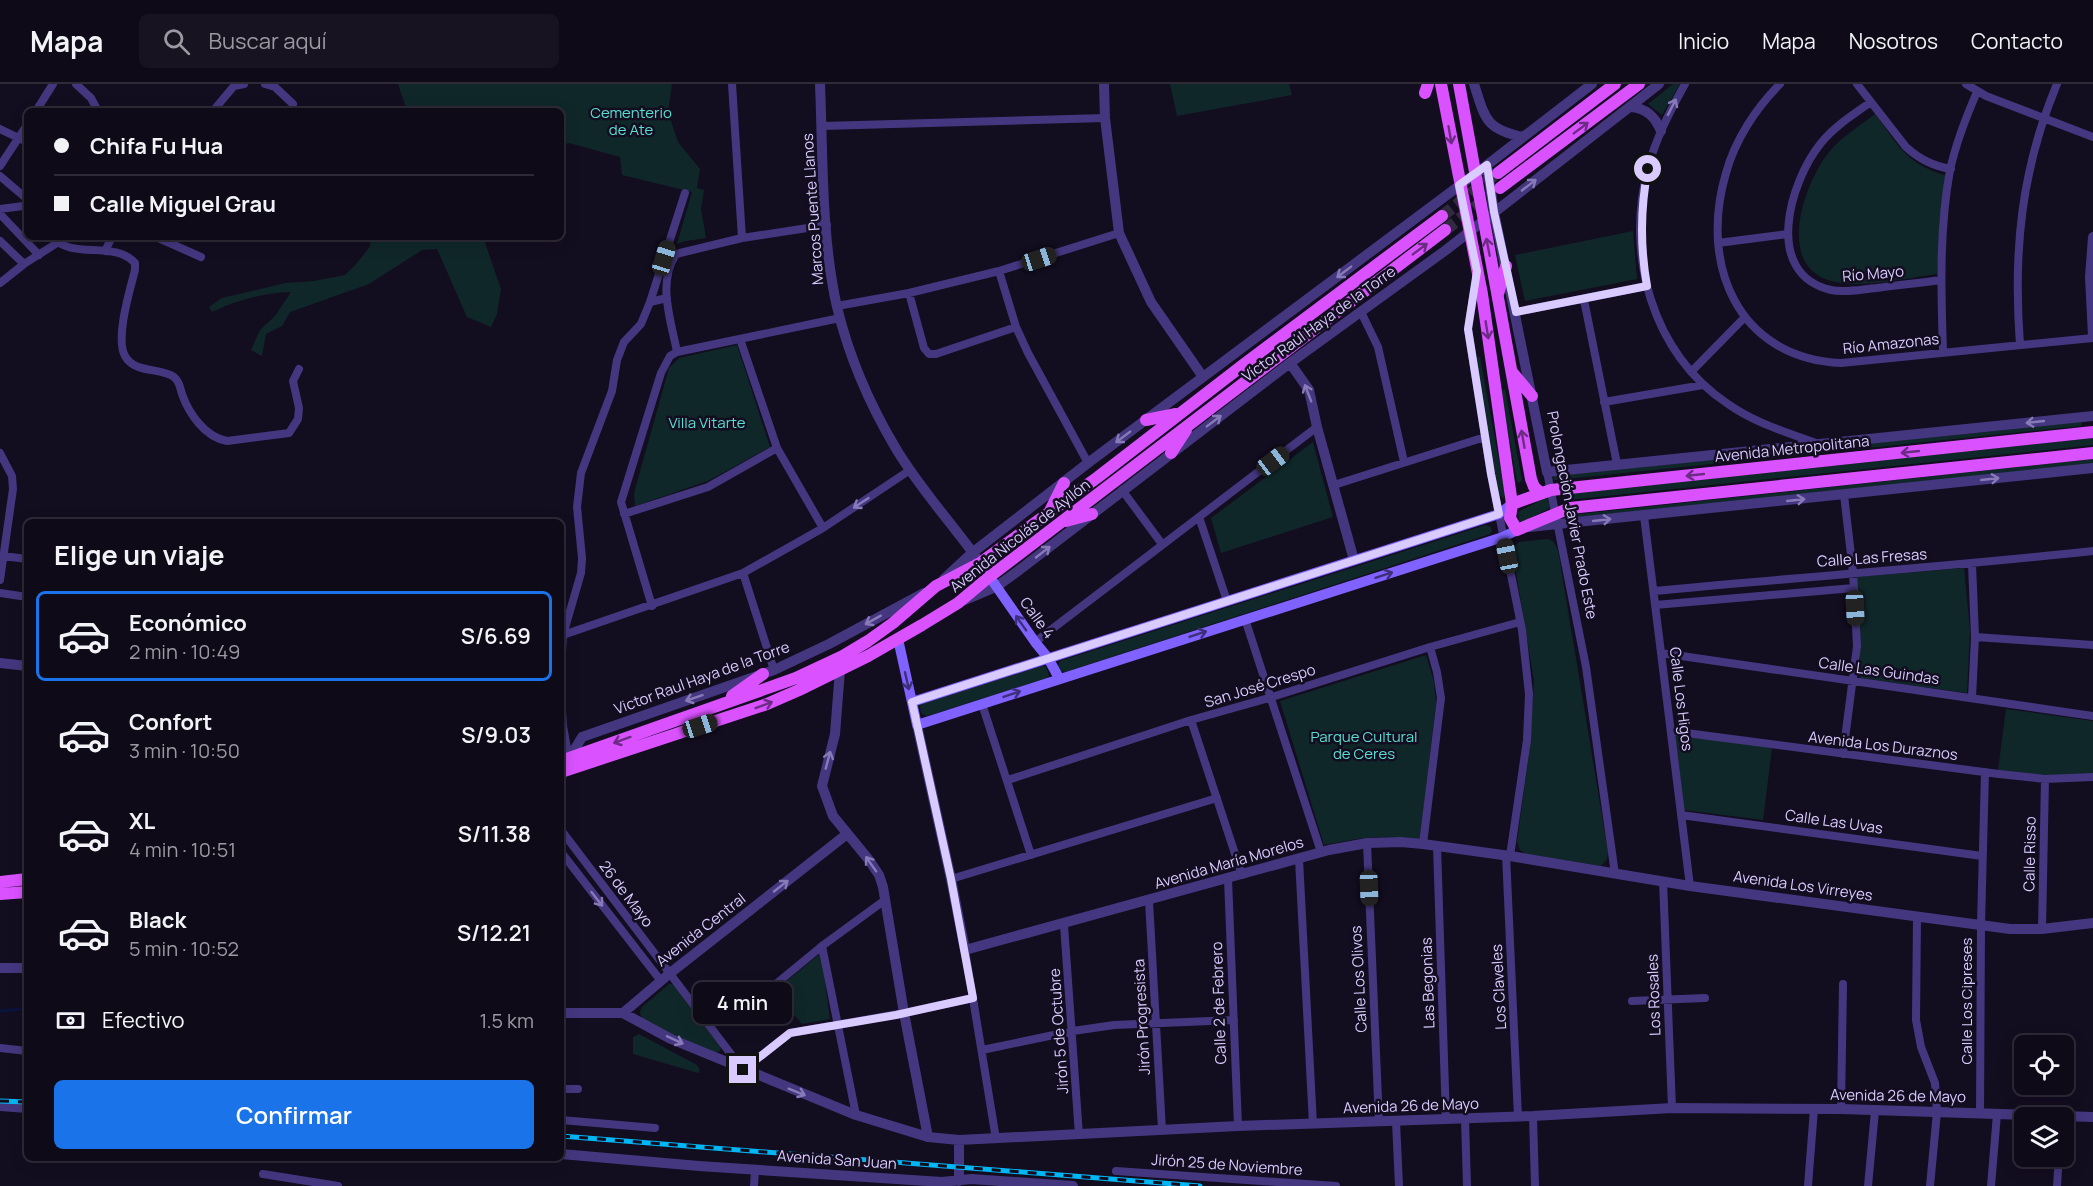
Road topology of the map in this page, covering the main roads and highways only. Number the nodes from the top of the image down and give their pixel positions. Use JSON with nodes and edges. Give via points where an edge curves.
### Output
{"nodes":[{"id":1,"x":1441,"y":84,"type":"edge"},
{"id":2,"x":1615,"y":84,"type":"edge"},
{"id":3,"x":1639,"y":84,"type":"edge"},
{"id":4,"x":1460,"y":88,"type":"edge"},
{"id":5,"x":1463,"y":109,"type":"junction"},
{"id":6,"x":1447,"y":113,"type":"junction"},
{"id":7,"x":1498,"y":173,"type":"tunnel mouth"},
{"id":8,"x":1500,"y":188,"type":"tunnel mouth"},
{"id":9,"x":1442,"y":216,"type":"tunnel mouth"},
{"id":10,"x":1445,"y":230,"type":"tunnel mouth"},
{"id":11,"x":1506,"y":266,"type":"road end"},
{"id":12,"x":1497,"y":298,"type":"junction"},
{"id":13,"x":1511,"y":370,"type":"junction"},
{"id":14,"x":1533,"y":396,"type":"road end"},
{"id":15,"x":1180,"y":413,"type":"junction"},
{"id":16,"x":1146,"y":420,"type":"road end"},
{"id":17,"x":1189,"y":424,"type":"junction"},
{"id":18,"x":2093,"y":432,"type":"edge"},
{"id":19,"x":1171,"y":453,"type":"road end"},
{"id":20,"x":2093,"y":453,"type":"edge"},
{"id":21,"x":1064,"y":483,"type":"road end"},
{"id":22,"x":1546,"y":491,"type":"junction"},
{"id":23,"x":1512,"y":504,"type":"junction"},
{"id":24,"x":1049,"y":512,"type":"junction"},
{"id":25,"x":1092,"y":514,"type":"road end"},
{"id":26,"x":1059,"y":523,"type":"junction"},
{"id":27,"x":1520,"y":529,"type":"junction"},
{"id":28,"x":976,"y":558,"type":"junction"},
{"id":29,"x":993,"y":582,"type":"junction"},
{"id":30,"x":898,"y":639,"type":"junction"},
{"id":31,"x":1048,"y":658,"type":"junction"},
{"id":32,"x":769,"y":672,"type":"road end"},
{"id":33,"x":1059,"y":678,"type":"junction"},
{"id":34,"x":912,"y":702,"type":"junction"},
{"id":35,"x":720,"y":705,"type":"junction"},
{"id":36,"x":565,"y":760,"type":"edge"},
{"id":37,"x":564,"y":771,"type":"edge"},
{"id":38,"x":24,"y":879,"type":"edge"},
{"id":39,"x":0,"y":882,"type":"edge"},
{"id":40,"x":24,"y":892,"type":"edge"},
{"id":41,"x":0,"y":894,"type":"edge"}],
"edges":[{"from":1,"to":6,"type":"main road"},
{"from":2,"to":7,"type":"main road"},
{"from":8,"to":3,"type":"main road","one_way":true},
{"from":4,"to":5,"type":"main road","name":"Prolongación Javier Prado Este"},
{"from":5,"to":6,"type":"main road"},
{"from":12,"to":5,"type":"main road","name":"Prolongación Javier Prado Este","one_way":true},
{"from":6,"to":23,"type":"main road","one_way":true,"via":[[1492,356]]},
{"from":9,"to":15,"type":"main road","name":"Avenida Nicolás de Ayllón"},
{"from":17,"to":10,"type":"main road","name":"Avenida Nicolás de Ayllón","one_way":true},
{"from":11,"to":12,"type":"main road"},
{"from":12,"to":13,"type":"main road","name":"Prolongación Javier Prado Este"},
{"from":13,"to":14,"type":"main road"},
{"from":22,"to":13,"type":"main road","name":"Prolongación Javier Prado Este","one_way":true,"via":[[1534,487],[1531,479]]},
{"from":15,"to":16,"type":"main road"},
{"from":15,"to":24,"type":"main road","name":"Avenida Nicolás de Ayllón"},
{"from":17,"to":19,"type":"main road"},
{"from":17,"to":26,"type":"main road","name":"Avenida Nicolás de Ayllón"},
{"from":18,"to":22,"type":"main road","name":"Avenida Metropolitana","one_way":true},
{"from":20,"to":27,"type":"main road","via":[[1570,508]]},
{"from":21,"to":24,"type":"main road"},
{"from":22,"to":23,"type":"main road","name":"Avenida Metropolitana"},
{"from":23,"to":27,"type":"main road","via":[[1510,518]]},
{"from":23,"to":31,"type":"main road","name":"Avenida Metropolitana","via":[[1499,514]]},
{"from":24,"to":28,"type":"main road","name":"Avenida Nicolás de Ayllón"},
{"from":25,"to":26,"type":"main road"},
{"from":26,"to":29,"type":"main road","name":"Avenida Nicolás de Ayllón"},
{"from":33,"to":27,"type":"main road","one_way":true},
{"from":28,"to":29,"type":"main road","name":"Marcos Puente Llanos"},
{"from":28,"to":35,"type":"main road","name":"Avenida Nicolás de Ayllón","via":[[893,623],[843,656],[796,678]]},
{"from":29,"to":30,"type":"main road","name":"Avenida Nicolás de Ayllón"},
{"from":31,"to":29,"type":"main road","name":"Calle 4","one_way":true},
{"from":30,"to":34,"type":"main road","one_way":true},
{"from":37,"to":30,"type":"main road","name":"Avenida Nicolás de Ayllón","one_way":true,"via":[[767,704]]},
{"from":31,"to":33,"type":"main road","name":"Calle 4"},
{"from":31,"to":34,"type":"main road","name":"Avenida Metropolitana"},
{"from":32,"to":35,"type":"main road"},
{"from":34,"to":33,"type":"main road","one_way":true,"via":[[917,725]]},
{"from":35,"to":36,"type":"main road","name":"Avenida Nicolás de Ayllón","one_way":true},
{"from":38,"to":39,"type":"main road"},
{"from":40,"to":41,"type":"main road"}]}
